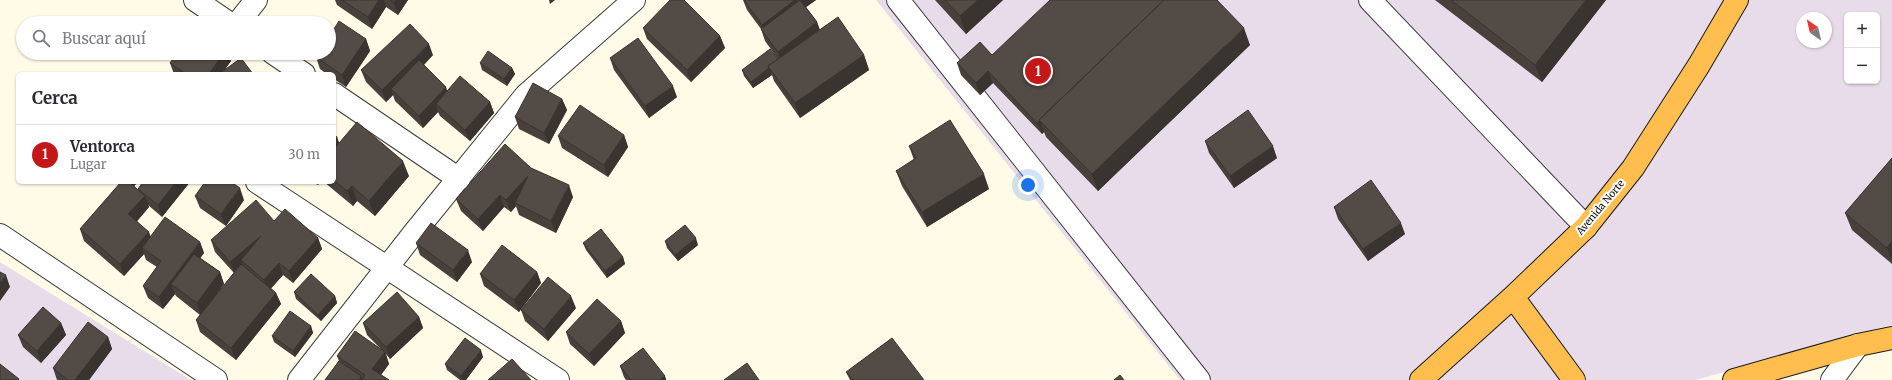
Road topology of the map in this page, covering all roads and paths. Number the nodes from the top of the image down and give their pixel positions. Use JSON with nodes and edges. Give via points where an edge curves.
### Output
{"nodes":[{"id":1,"x":196,"y":0,"type":"edge"},
{"id":2,"x":256,"y":0,"type":"edge"},
{"id":3,"x":634,"y":0,"type":"edge"},
{"id":4,"x":898,"y":0,"type":"edge"},
{"id":5,"x":1370,"y":0,"type":"edge"},
{"id":6,"x":1737,"y":0,"type":"edge"},
{"id":7,"x":219,"y":16,"type":"edge"},
{"id":8,"x":243,"y":16,"type":"edge"},
{"id":9,"x":283,"y":60,"type":"edge"},
{"id":10,"x":301,"y":72,"type":"edge"},
{"id":11,"x":336,"y":95,"type":"edge"},
{"id":12,"x":459,"y":179,"type":"junction"},
{"id":13,"x":260,"y":184,"type":"edge"},
{"id":14,"x":1586,"y":227,"type":"junction"},
{"id":15,"x":0,"y":235,"type":"edge"},
{"id":16,"x":387,"y":268,"type":"junction"},
{"id":17,"x":1513,"y":297,"type":"junction"},
{"id":18,"x":1892,"y":338,"type":"edge"},
{"id":19,"x":1858,"y":345,"type":"junction"},
{"id":20,"x":216,"y":380,"type":"edge"},
{"id":21,"x":299,"y":380,"type":"edge"},
{"id":22,"x":558,"y":380,"type":"edge"},
{"id":23,"x":1199,"y":380,"type":"edge"},
{"id":24,"x":1422,"y":380,"type":"edge"},
{"id":25,"x":1574,"y":380,"type":"edge"},
{"id":26,"x":1734,"y":380,"type":"edge"},
{"id":27,"x":1832,"y":380,"type":"edge"}],
"edges":[{"from":1,"to":7,"type":"street"},
{"from":2,"to":8,"type":"street"},
{"from":3,"to":12,"type":"street","via":[[526,95]]},
{"from":4,"to":23,"type":"street"},
{"from":5,"to":14,"type":"street"},
{"from":6,"to":14,"type":"highway","name":"Avenida Norte","via":[[1633,168]]},
{"from":9,"to":10,"type":"street"},
{"from":11,"to":12,"type":"street"},
{"from":12,"to":16,"type":"street"},
{"from":13,"to":16,"type":"street"},
{"from":14,"to":17,"type":"highway","name":"Avenida Norte"},
{"from":15,"to":20,"type":"street"},
{"from":16,"to":21,"type":"street"},
{"from":16,"to":22,"type":"street"},
{"from":17,"to":24,"type":"highway","name":"Avenida Norte"},
{"from":17,"to":25,"type":"highway"},
{"from":18,"to":19,"type":"highway"},
{"from":19,"to":26,"type":"highway"},
{"from":19,"to":27,"type":"street"}]}
